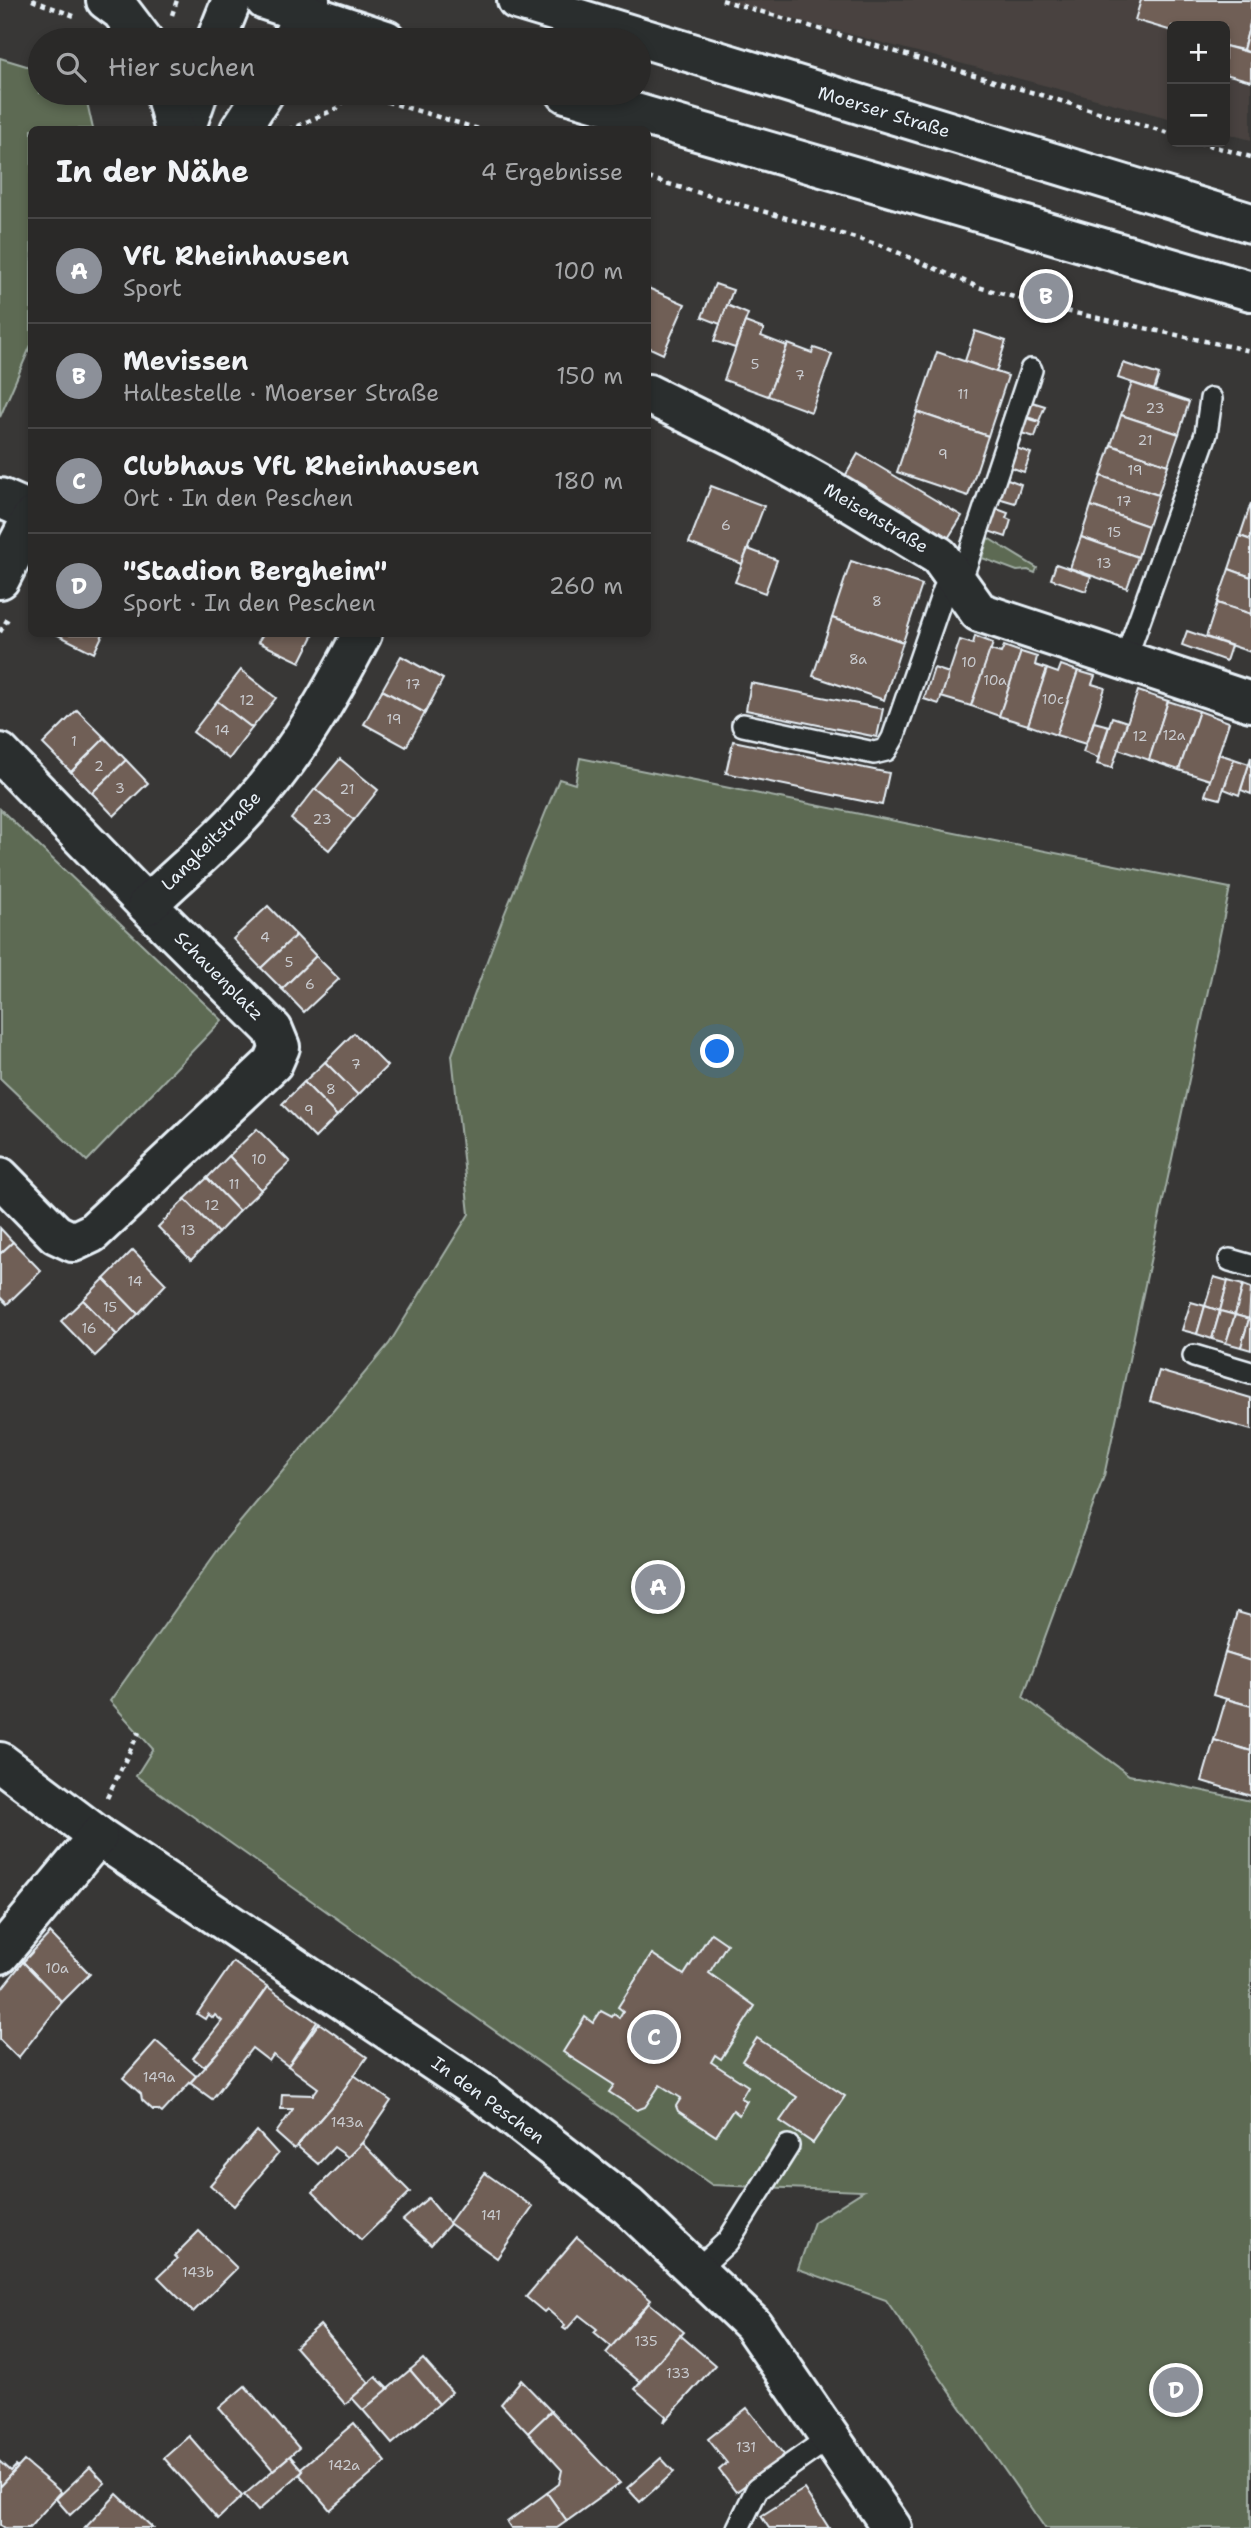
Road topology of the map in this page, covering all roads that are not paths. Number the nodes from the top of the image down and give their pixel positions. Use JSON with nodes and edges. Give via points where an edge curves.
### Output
{"nodes":[{"id":1,"x":232,"y":0,"type":"edge"},
{"id":2,"x":265,"y":0,"type":"edge"},
{"id":3,"x":524,"y":1,"type":"edge"},
{"id":4,"x":92,"y":8,"type":"edge"},
{"id":5,"x":301,"y":18,"type":"edge"},
{"id":6,"x":134,"y":28,"type":"edge"},
{"id":7,"x":221,"y":28,"type":"edge"},
{"id":8,"x":340,"y":28,"type":"edge"},
{"id":9,"x":612,"y":28,"type":"edge"},
{"id":10,"x":651,"y":40,"type":"edge"},
{"id":11,"x":168,"y":105,"type":"edge"},
{"id":12,"x":194,"y":105,"type":"edge"},
{"id":13,"x":256,"y":105,"type":"edge"},
{"id":14,"x":608,"y":105,"type":"edge"},
{"id":15,"x":174,"y":126,"type":"edge"},
{"id":16,"x":186,"y":126,"type":"edge"},
{"id":17,"x":243,"y":126,"type":"edge"},
{"id":18,"x":1251,"y":223,"type":"edge"},
{"id":19,"x":1251,"y":291,"type":"edge"},
{"id":20,"x":1031,"y":370,"type":"dead end"},
{"id":21,"x":651,"y":395,"type":"edge"},
{"id":22,"x":1212,"y":399,"type":"dead end"},
{"id":23,"x":0,"y":498,"type":"edge"},
{"id":24,"x":28,"y":512,"type":"edge"},
{"id":25,"x":28,"y":522,"type":"edge"},
{"id":26,"x":955,"y":578,"type":"junction"},
{"id":27,"x":0,"y":579,"type":"edge"},
{"id":28,"x":360,"y":637,"type":"edge"},
{"id":29,"x":1125,"y":660,"type":"junction"},
{"id":30,"x":1251,"y":702,"type":"edge"},
{"id":31,"x":743,"y":725,"type":"dead end"},
{"id":32,"x":0,"y":753,"type":"edge"},
{"id":33,"x":147,"y":905,"type":"junction"},
{"id":34,"x":0,"y":1177,"type":"edge"},
{"id":35,"x":1230,"y":1260,"type":"dead end"},
{"id":36,"x":1251,"y":1266,"type":"edge"},
{"id":37,"x":1194,"y":1356,"type":"dead end"},
{"id":38,"x":1251,"y":1373,"type":"edge"},
{"id":39,"x":0,"y":1762,"type":"edge"},
{"id":40,"x":93,"y":1832,"type":"junction"},
{"id":41,"x":0,"y":1954,"type":"edge"},
{"id":42,"x":788,"y":2146,"type":"dead end"},
{"id":43,"x":696,"y":2272,"type":"junction"},
{"id":44,"x":829,"y":2438,"type":"junction"},
{"id":45,"x":738,"y":2528,"type":"edge"},
{"id":46,"x":892,"y":2528,"type":"edge"}],
"edges":[{"from":1,"to":7,"type":"street"},
{"from":2,"to":5,"type":"street"},
{"from":3,"to":9,"type":"street","name":"Moerser Straße"},
{"from":4,"to":6,"type":"street","via":[[121,11]]},
{"from":5,"to":8,"type":"street"},
{"from":10,"to":18,"type":"street","name":"Moerser Straße"},
{"from":11,"to":15,"type":"street"},
{"from":12,"to":16,"type":"street"},
{"from":13,"to":17,"type":"street"},
{"from":14,"to":19,"type":"street"},
{"from":20,"to":26,"type":"lane","via":[[965,568]]},
{"from":21,"to":26,"type":"street","name":"Meisenstraße","via":[[832,491],[939,556]]},
{"from":22,"to":29,"type":"lane","via":[[1206,435]]},
{"from":23,"to":24,"type":"street"},
{"from":25,"to":27,"type":"street"},
{"from":26,"to":29,"type":"street","name":"Meisenstraße","via":[[979,612]]},
{"from":26,"to":31,"type":"lane","via":[[944,590],[886,750],[874,753]]},
{"from":28,"to":33,"type":"street","name":"Langkeitstraße","via":[[296,750],[248,809]]},
{"from":29,"to":30,"type":"street","name":"Meisenstraße"},
{"from":32,"to":33,"type":"street","name":"Schauenplatz"},
{"from":33,"to":34,"type":"street","name":"Schauenplatz","via":[[273,1030],[280,1046],[273,1063],[92,1233],[73,1242],[56,1234]]},
{"from":35,"to":36,"type":"lane"},
{"from":37,"to":38,"type":"lane"},
{"from":39,"to":40,"type":"street","name":"In den Peschen"},
{"from":40,"to":41,"type":"street"},
{"from":40,"to":43,"type":"street","name":"In den Peschen","via":[[486,2095],[628,2206]]},
{"from":42,"to":43,"type":"lane","via":[[728,2241]]},
{"from":43,"to":44,"type":"street","name":"In den Peschen","via":[[752,2324]]},
{"from":44,"to":45,"type":"lane","via":[[757,2489]]},
{"from":44,"to":46,"type":"street","name":"In den Peschen"}]}
